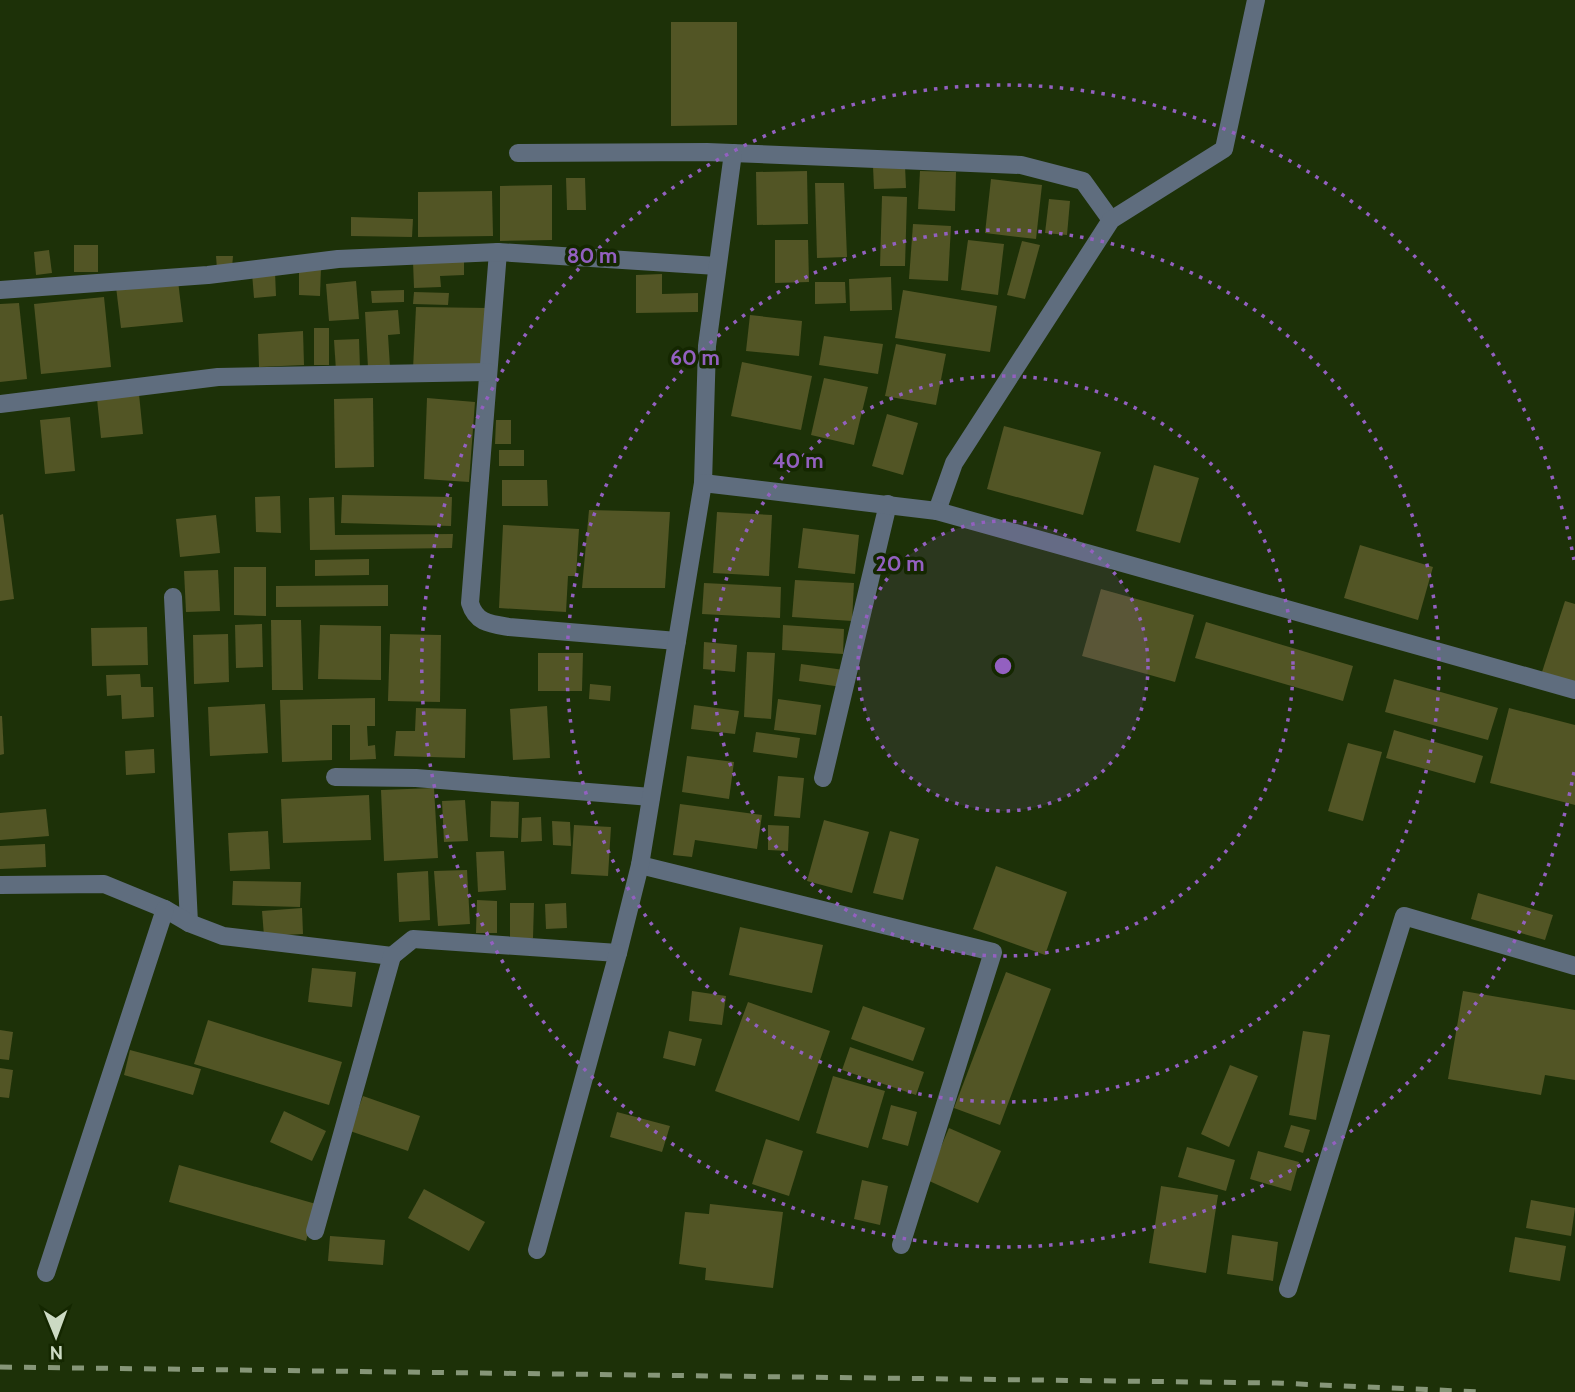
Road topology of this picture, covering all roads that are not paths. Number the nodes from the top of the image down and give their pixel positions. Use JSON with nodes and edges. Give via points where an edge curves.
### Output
{"nodes":[{"id":1,"x":1256,"y":0,"type":"edge"},
{"id":2,"x":518,"y":153,"type":"dead end"},
{"id":3,"x":733,"y":153,"type":"junction"},
{"id":4,"x":1111,"y":220,"type":"junction"},
{"id":5,"x":498,"y":252,"type":"junction"},
{"id":6,"x":717,"y":266,"type":"junction"},
{"id":7,"x":0,"y":290,"type":"edge"},
{"id":8,"x":488,"y":372,"type":"junction"},
{"id":9,"x":0,"y":404,"type":"edge"},
{"id":10,"x":703,"y":483,"type":"junction"},
{"id":11,"x":888,"y":504,"type":"junction"},
{"id":12,"x":937,"y":511,"type":"junction"},
{"id":13,"x":173,"y":597,"type":"dead end"},
{"id":14,"x":677,"y":641,"type":"junction"},
{"id":15,"x":1575,"y":690,"type":"edge"},
{"id":16,"x":335,"y":778,"type":"dead end"},
{"id":17,"x":823,"y":778,"type":"dead end"},
{"id":18,"x":651,"y":797,"type":"junction"},
{"id":19,"x":640,"y":864,"type":"junction"},
{"id":20,"x":0,"y":885,"type":"edge"},
{"id":21,"x":165,"y":909,"type":"junction"},
{"id":22,"x":189,"y":923,"type":"junction"},
{"id":23,"x":618,"y":953,"type":"junction"},
{"id":24,"x":393,"y":957,"type":"junction"},
{"id":25,"x":1575,"y":966,"type":"edge"},
{"id":26,"x":315,"y":1231,"type":"dead end"},
{"id":27,"x":901,"y":1245,"type":"dead end"},
{"id":28,"x":537,"y":1250,"type":"dead end"},
{"id":29,"x":46,"y":1273,"type":"dead end"},
{"id":30,"x":1288,"y":1289,"type":"dead end"}],
"edges":[{"from":1,"to":4,"type":"street","via":[[1224,149]]},
{"from":2,"to":3,"type":"street"},
{"from":3,"to":4,"type":"street","via":[[1021,165],[1083,181]]},
{"from":3,"to":6,"type":"street"},
{"from":4,"to":12,"type":"street","via":[[954,463]]},
{"from":5,"to":6,"type":"street"},
{"from":5,"to":7,"type":"street","via":[[338,259],[208,275]]},
{"from":5,"to":8,"type":"street"},
{"from":6,"to":10,"type":"street","via":[[707,346]]},
{"from":8,"to":9,"type":"street","via":[[218,377]]},
{"from":8,"to":14,"type":"street","via":[[470,603],[473,614],[490,624],[509,627]]},
{"from":10,"to":11,"type":"street"},
{"from":10,"to":14,"type":"street"},
{"from":11,"to":12,"type":"street"},
{"from":11,"to":17,"type":"street"},
{"from":12,"to":15,"type":"street"},
{"from":13,"to":22,"type":"street"},
{"from":14,"to":18,"type":"street"},
{"from":16,"to":18,"type":"street","via":[[416,778]]},
{"from":18,"to":19,"type":"street"},
{"from":19,"to":23,"type":"street"},
{"from":19,"to":27,"type":"street","via":[[993,952]]},
{"from":20,"to":21,"type":"street","via":[[104,884]]},
{"from":21,"to":22,"type":"street"},
{"from":21,"to":29,"type":"street"},
{"from":22,"to":24,"type":"street","via":[[223,936]]},
{"from":23,"to":24,"type":"street","via":[[413,939]]},
{"from":23,"to":28,"type":"street"},
{"from":24,"to":26,"type":"street"},
{"from":25,"to":30,"type":"street","via":[[1404,916]]}]}
